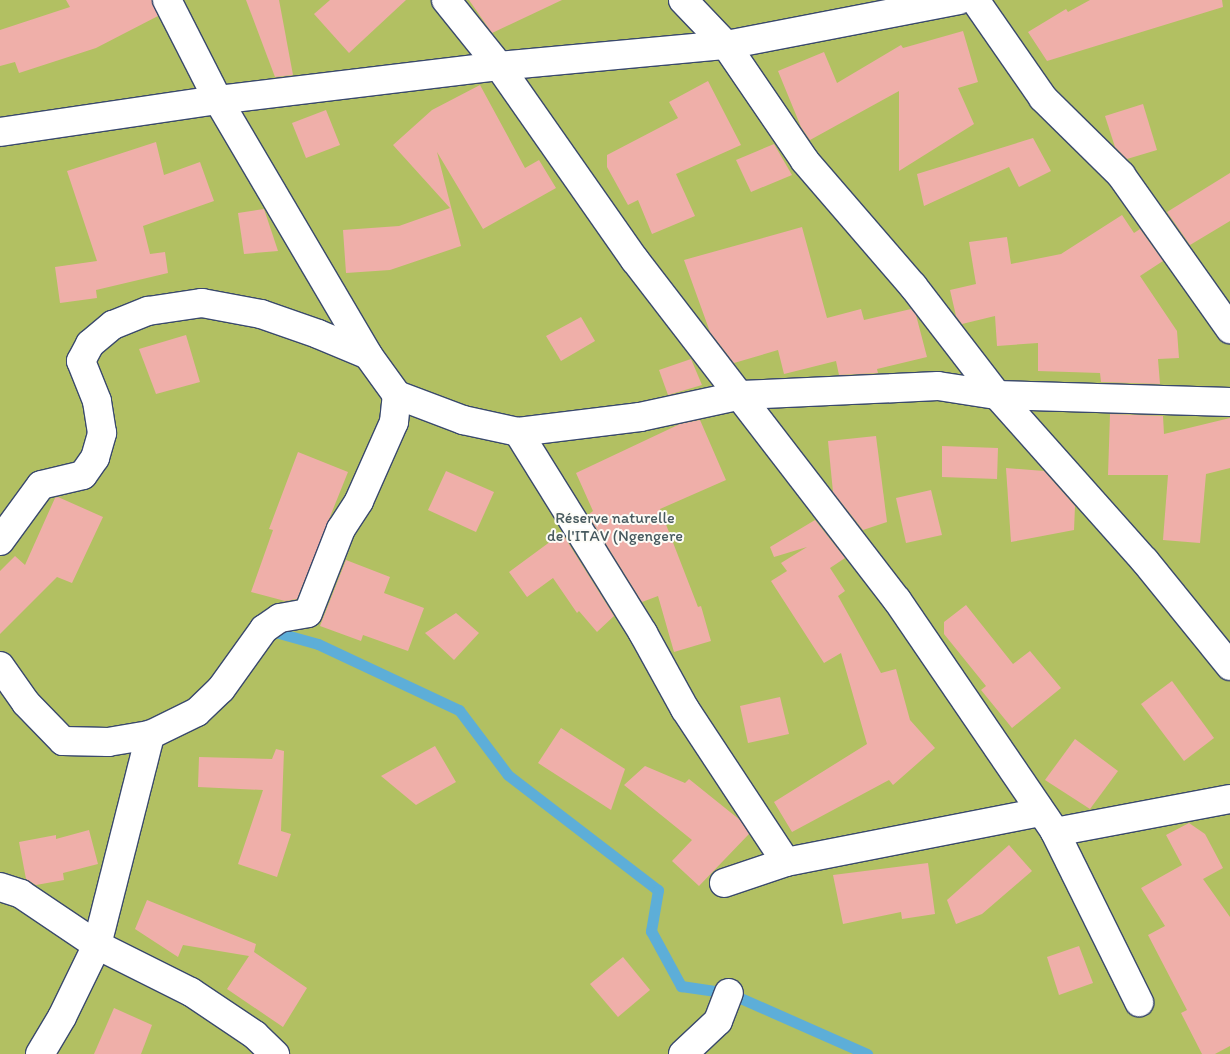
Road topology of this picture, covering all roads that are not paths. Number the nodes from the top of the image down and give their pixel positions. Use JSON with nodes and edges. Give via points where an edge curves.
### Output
{"nodes":[{"id":1,"x":167,"y":0,"type":"edge"},
{"id":2,"x":446,"y":0,"type":"edge"},
{"id":3,"x":683,"y":0,"type":"edge"},
{"id":4,"x":959,"y":0,"type":"edge"},
{"id":5,"x":974,"y":0,"type":"edge"},
{"id":6,"x":726,"y":45,"type":"junction"},
{"id":7,"x":498,"y":66,"type":"junction"},
{"id":8,"x":218,"y":100,"type":"junction"},
{"id":9,"x":0,"y":132,"type":"edge"},
{"id":10,"x":1230,"y":329,"type":"edge"},
{"id":11,"x":368,"y":355,"type":"junction"},
{"id":12,"x":397,"y":395,"type":"junction"},
{"id":13,"x":742,"y":395,"type":"junction"},
{"id":14,"x":997,"y":395,"type":"junction"},
{"id":15,"x":1230,"y":402,"type":"edge"},
{"id":16,"x":518,"y":432,"type":"junction"},
{"id":17,"x":0,"y":541,"type":"edge"},
{"id":18,"x":0,"y":666,"type":"edge"},
{"id":19,"x":1230,"y":666,"type":"edge"},
{"id":20,"x":150,"y":735,"type":"junction"},
{"id":21,"x":1230,"y":800,"type":"edge"},
{"id":22,"x":1047,"y":822,"type":"junction"},
{"id":23,"x":786,"y":862,"type":"junction"},
{"id":24,"x":724,"y":883,"type":"dead end"},
{"id":25,"x":0,"y":887,"type":"edge"},
{"id":26,"x":97,"y":945,"type":"junction"},
{"id":27,"x":728,"y":994,"type":"dead end"},
{"id":28,"x":1139,"y":1002,"type":"dead end"},
{"id":29,"x":40,"y":1054,"type":"edge"},
{"id":30,"x":274,"y":1054,"type":"edge"},
{"id":31,"x":683,"y":1054,"type":"edge"}],
"edges":[{"from":1,"to":8,"type":"street"},
{"from":2,"to":7,"type":"street"},
{"from":3,"to":6,"type":"street"},
{"from":4,"to":6,"type":"street"},
{"from":5,"to":10,"type":"street","via":[[1043,98],[1121,175]]},
{"from":6,"to":7,"type":"street"},
{"from":6,"to":14,"type":"street","via":[[805,161],[913,286]]},
{"from":7,"to":8,"type":"street"},
{"from":7,"to":13,"type":"street","via":[[636,260]]},
{"from":8,"to":9,"type":"street"},
{"from":8,"to":11,"type":"street"},
{"from":11,"to":12,"type":"street"},
{"from":11,"to":17,"type":"street","via":[[261,314],[202,303],[148,311],[112,325],[90,344],[80,361],[97,401],[102,433],[96,458],[83,475],[42,485]]},
{"from":12,"to":16,"type":"street","via":[[463,420]]},
{"from":12,"to":20,"type":"street","via":[[394,422],[359,501],[341,529],[308,612],[280,618],[264,629],[221,689],[197,712]]},
{"from":13,"to":14,"type":"street","via":[[938,386]]},
{"from":13,"to":16,"type":"street","via":[[640,417]]},
{"from":13,"to":22,"type":"street","via":[[897,600]]},
{"from":14,"to":15,"type":"street"},
{"from":14,"to":19,"type":"street","via":[[1145,561]]},
{"from":16,"to":23,"type":"street","via":[[643,633],[684,709]]},
{"from":18,"to":20,"type":"street","via":[[26,703],[63,741],[108,742]]},
{"from":20,"to":26,"type":"street"},
{"from":21,"to":22,"type":"street"},
{"from":22,"to":23,"type":"street"},
{"from":22,"to":28,"type":"street"},
{"from":23,"to":24,"type":"street"},
{"from":25,"to":26,"type":"street","via":[[21,894]]},
{"from":26,"to":29,"type":"street"},
{"from":26,"to":30,"type":"street","via":[[191,992],[255,1034]]},
{"from":27,"to":31,"type":"street","via":[[718,1021]]}]}
